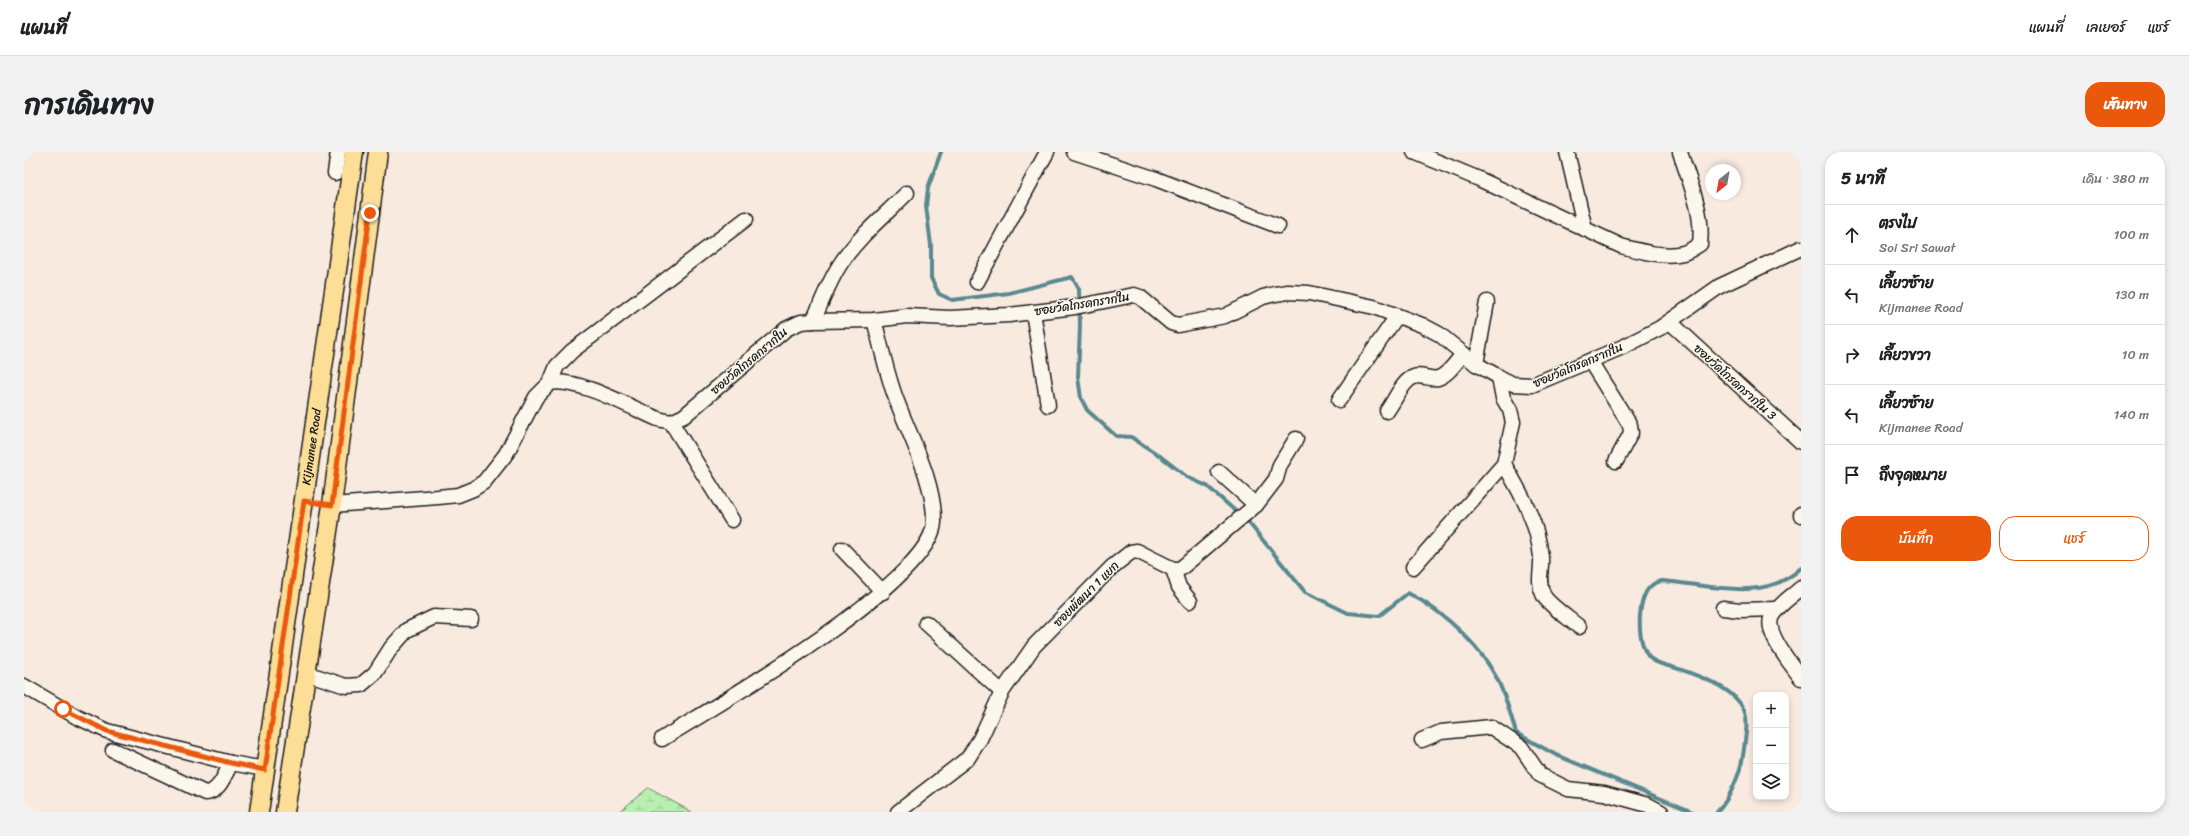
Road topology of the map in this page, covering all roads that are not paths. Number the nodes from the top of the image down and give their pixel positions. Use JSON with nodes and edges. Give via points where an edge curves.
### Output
{"nodes":[{"id":1,"x":338,"y":152,"type":"edge"},
{"id":2,"x":354,"y":152,"type":"edge"},
{"id":3,"x":378,"y":152,"type":"edge"},
{"id":4,"x":1047,"y":152,"type":"edge"},
{"id":5,"x":1074,"y":152,"type":"edge"},
{"id":6,"x":1414,"y":152,"type":"edge"},
{"id":7,"x":1567,"y":152,"type":"edge"},
{"id":8,"x":1680,"y":152,"type":"edge"},
{"id":9,"x":335,"y":173,"type":"dead end"},
{"id":10,"x":908,"y":193,"type":"dead end"},
{"id":11,"x":746,"y":219,"type":"dead end"},
{"id":12,"x":1278,"y":226,"type":"dead end"},
{"id":13,"x":1585,"y":230,"type":"junction"},
{"id":14,"x":1801,"y":248,"type":"edge"},
{"id":15,"x":977,"y":282,"type":"dead end"},
{"id":16,"x":1487,"y":302,"type":"dead end"},
{"id":17,"x":1033,"y":312,"type":"junction"},
{"id":18,"x":1397,"y":316,"type":"junction"},
{"id":19,"x":874,"y":320,"type":"junction"},
{"id":20,"x":813,"y":322,"type":"junction"},
{"id":21,"x":1670,"y":322,"type":"junction"},
{"id":22,"x":1463,"y":354,"type":"junction"},
{"id":23,"x":1590,"y":361,"type":"junction"},
{"id":24,"x":1476,"y":364,"type":"junction"},
{"id":25,"x":1499,"y":377,"type":"junction"},
{"id":26,"x":550,"y":383,"type":"junction"},
{"id":27,"x":1339,"y":400,"type":"dead end"},
{"id":28,"x":1048,"y":405,"type":"dead end"},
{"id":29,"x":1388,"y":411,"type":"dead end"},
{"id":30,"x":671,"y":422,"type":"junction"},
{"id":31,"x":1296,"y":439,"type":"dead end"},
{"id":32,"x":1801,"y":442,"type":"edge"},
{"id":33,"x":1616,"y":461,"type":"dead end"},
{"id":34,"x":1504,"y":464,"type":"junction"},
{"id":35,"x":1219,"y":472,"type":"dead end"},
{"id":36,"x":304,"y":501,"type":"junction"},
{"id":37,"x":332,"y":505,"type":"junction"},
{"id":38,"x":1256,"y":505,"type":"junction"},
{"id":39,"x":732,"y":520,"type":"dead end"},
{"id":40,"x":842,"y":549,"type":"dead end"},
{"id":41,"x":1413,"y":567,"type":"dead end"},
{"id":42,"x":1173,"y":569,"type":"junction"},
{"id":43,"x":1801,"y":588,"type":"edge"},
{"id":44,"x":883,"y":592,"type":"junction"},
{"id":45,"x":1190,"y":601,"type":"dead end"},
{"id":46,"x":1723,"y":608,"type":"dead end"},
{"id":47,"x":1776,"y":609,"type":"junction"},
{"id":48,"x":471,"y":619,"type":"dead end"},
{"id":49,"x":926,"y":623,"type":"dead end"},
{"id":50,"x":1579,"y":627,"type":"dead end"},
{"id":51,"x":306,"y":673,"type":"junction"},
{"id":52,"x":1801,"y":678,"type":"edge"},
{"id":53,"x":25,"y":688,"type":"edge"},
{"id":54,"x":1002,"y":692,"type":"junction"},
{"id":55,"x":662,"y":739,"type":"dead end"},
{"id":56,"x":1422,"y":740,"type":"dead end"},
{"id":57,"x":113,"y":750,"type":"dead end"},
{"id":58,"x":231,"y":763,"type":"junction"},
{"id":59,"x":265,"y":770,"type":"junction"},
{"id":60,"x":259,"y":812,"type":"edge"},
{"id":61,"x":285,"y":812,"type":"edge"},
{"id":62,"x":898,"y":812,"type":"edge"},
{"id":63,"x":1661,"y":812,"type":"edge"}],
"edges":[{"from":1,"to":9,"type":"street"},
{"from":2,"to":36,"type":"main road","name":"Kijmanee Road"},
{"from":3,"to":37,"type":"main road"},
{"from":4,"to":15,"type":"street"},
{"from":5,"to":12,"type":"street","via":[[1156,179]]},
{"from":6,"to":13,"type":"street","via":[[1479,179]]},
{"from":7,"to":13,"type":"street"},
{"from":8,"to":13,"type":"street","via":[[1696,203],[1702,232],[1700,244],[1684,253],[1644,252],[1621,246]]},
{"from":10,"to":20,"type":"street","via":[[869,230],[842,261]]},
{"from":11,"to":26,"type":"street","via":[[572,351],[557,366]]},
{"from":14,"to":21,"type":"street","name":"ซอยวัดโกรดกรากใน","via":[[1720,286]]},
{"from":16,"to":24,"type":"street"},
{"from":17,"to":18,"type":"street","name":"ซอยวัดโกรดกรากใน","via":[[1075,307],[1134,295],[1140,297],[1171,323],[1184,324],[1225,316],[1262,297],[1288,292],[1340,299],[1374,307]]},
{"from":17,"to":19,"type":"street","name":"ซอยวัดโกรดกรากใน","via":[[970,317],[907,316]]},
{"from":17,"to":28,"type":"street"},
{"from":18,"to":22,"type":"street","name":"ซอยวัดโกรดกรากใน","via":[[1439,334]]},
{"from":18,"to":27,"type":"street"},
{"from":19,"to":20,"type":"street","name":"ซอยวัดโกรดกรากใน"},
{"from":19,"to":44,"type":"street","via":[[894,395],[928,482],[935,523],[928,543]]},
{"from":20,"to":30,"type":"street","name":"ซอยวัดโกรดกรากใน","via":[[801,322],[786,329],[684,416]]},
{"from":21,"to":23,"type":"street","name":"ซอยวัดโกรดกรากใน"},
{"from":21,"to":32,"type":"street","name":"ซอยวัดโกรดกรากใน 3"},
{"from":22,"to":24,"type":"street","name":"ซอยวัดโกรดกรากใน"},
{"from":22,"to":29,"type":"street","via":[[1439,378],[1414,377],[1403,384]]},
{"from":23,"to":25,"type":"street","name":"ซอยวัดโกรดกรากใน","via":[[1532,386],[1513,384]]},
{"from":23,"to":33,"type":"street","via":[[1630,425],[1631,433]]},
{"from":24,"to":25,"type":"street","name":"ซอยวัดโกรดกรากใน"},
{"from":25,"to":34,"type":"street","via":[[1502,398],[1510,410],[1513,422]]},
{"from":26,"to":30,"type":"street","via":[[559,381],[577,384],[658,420]]},
{"from":26,"to":37,"type":"street","via":[[536,397],[506,454],[484,482],[473,489],[458,495],[438,498]]},
{"from":30,"to":39,"type":"street"},
{"from":31,"to":38,"type":"street","via":[[1280,465],[1276,479]]},
{"from":34,"to":41,"type":"street"},
{"from":34,"to":50,"type":"street","via":[[1524,498],[1536,535],[1541,558],[1539,580],[1543,596]]},
{"from":35,"to":38,"type":"street"},
{"from":36,"to":37,"type":"main road"},
{"from":36,"to":59,"type":"main road","name":"Kijmanee Road"},
{"from":37,"to":51,"type":"main road"},
{"from":38,"to":42,"type":"street","via":[[1180,569]]},
{"from":40,"to":44,"type":"street"},
{"from":42,"to":45,"type":"street","via":[[1179,587]]},
{"from":42,"to":54,"type":"street","name":"ซอยพัฒนา 1 แยก","via":[[1137,551],[1127,554],[1034,646]]},
{"from":43,"to":47,"type":"street"},
{"from":44,"to":55,"type":"street","via":[[788,660]]},
{"from":46,"to":47,"type":"street"},
{"from":47,"to":52,"type":"street","via":[[1771,617],[1772,635]]},
{"from":48,"to":51,"type":"street","via":[[434,617],[407,630],[390,648],[375,673],[361,685],[346,686]]},
{"from":49,"to":54,"type":"street"},
{"from":51,"to":61,"type":"main road"},
{"from":53,"to":58,"type":"street","via":[[107,731]]},
{"from":54,"to":62,"type":"street","name":"ซอยพัฒนา 1 แยก","via":[[968,758]]},
{"from":56,"to":63,"type":"street","via":[[1441,732],[1491,727],[1521,747],[1540,775],[1568,789],[1604,793],[1648,805]]},
{"from":57,"to":58,"type":"street","via":[[205,793],[215,789]]},
{"from":58,"to":59,"type":"street"},
{"from":59,"to":60,"type":"main road","name":"Kijmanee Road"}]}
